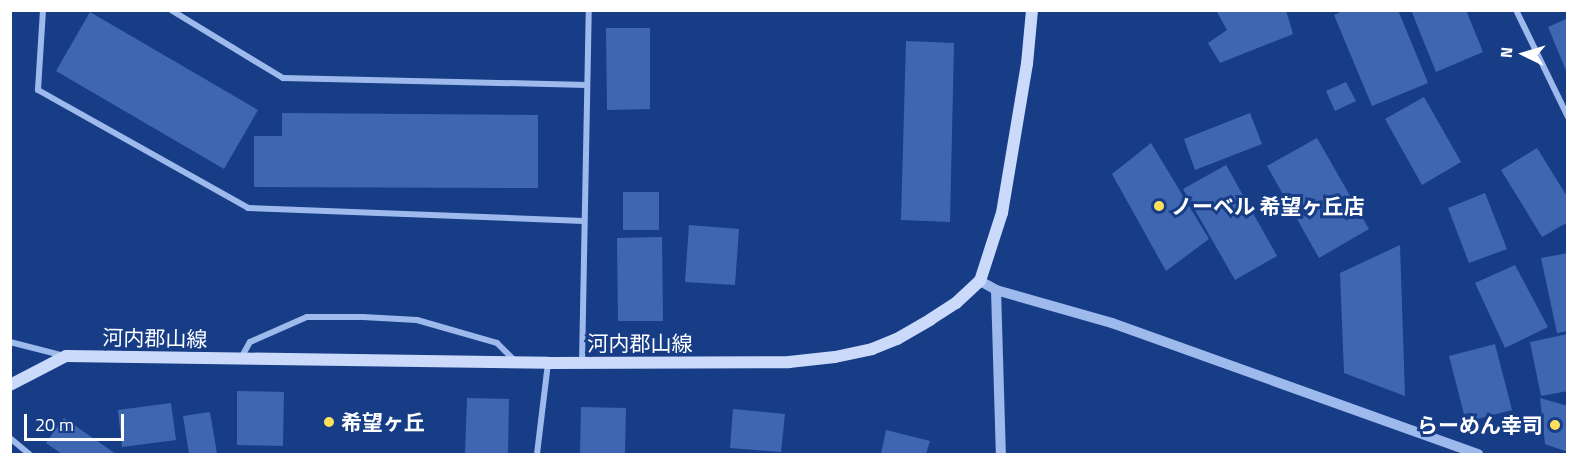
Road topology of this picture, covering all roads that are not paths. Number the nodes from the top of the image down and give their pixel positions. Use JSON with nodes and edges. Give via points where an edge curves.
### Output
{"nodes":[{"id":1,"x":43,"y":10,"type":"edge"},
{"id":2,"x":171,"y":10,"type":"edge"},
{"id":3,"x":590,"y":10,"type":"edge"},
{"id":4,"x":1032,"y":10,"type":"edge"},
{"id":5,"x":1516,"y":10,"type":"edge"},
{"id":6,"x":587,"y":85,"type":"junction"},
{"id":7,"x":1567,"y":112,"type":"edge"},
{"id":8,"x":584,"y":221,"type":"junction"},
{"id":9,"x":980,"y":280,"type":"junction"},
{"id":10,"x":996,"y":290,"type":"junction"},
{"id":11,"x":10,"y":342,"type":"edge"},
{"id":12,"x":66,"y":356,"type":"junction"},
{"id":13,"x":241,"y":358,"type":"junction"},
{"id":14,"x":516,"y":362,"type":"junction"},
{"id":15,"x":548,"y":363,"type":"junction"},
{"id":16,"x":582,"y":363,"type":"junction"},
{"id":17,"x":10,"y":385,"type":"edge"},
{"id":18,"x":10,"y":438,"type":"edge"},
{"id":19,"x":29,"y":454,"type":"edge"},
{"id":20,"x":537,"y":454,"type":"edge"},
{"id":21,"x":1001,"y":454,"type":"edge"},
{"id":22,"x":1478,"y":454,"type":"edge"}],
"edges":[{"from":1,"to":8,"type":"street","via":[[38,90],[248,208]]},
{"from":2,"to":6,"type":"street","via":[[283,78]]},
{"from":3,"to":6,"type":"street"},
{"from":4,"to":9,"type":"main road","name":"河内郡山線","via":[[1002,213]]},
{"from":5,"to":7,"type":"street"},
{"from":6,"to":8,"type":"street"},
{"from":8,"to":16,"type":"street"},
{"from":9,"to":10,"type":"street"},
{"from":9,"to":16,"type":"main road","name":"河内郡山線","via":[[956,303],[897,339],[835,357],[789,362]]},
{"from":10,"to":21,"type":"street"},
{"from":10,"to":22,"type":"street","via":[[1112,323]]},
{"from":11,"to":12,"type":"street"},
{"from":12,"to":13,"type":"main road","name":"河内郡山線"},
{"from":12,"to":17,"type":"main road","name":"河内郡山線"},
{"from":13,"to":14,"type":"main road","name":"河内郡山線"},
{"from":13,"to":14,"type":"street","via":[[250,342],[307,317],[363,316],[417,320],[497,343]]},
{"from":14,"to":15,"type":"main road","name":"河内郡山線"},
{"from":15,"to":16,"type":"main road","name":"河内郡山線"},
{"from":15,"to":20,"type":"street"},
{"from":18,"to":19,"type":"street"}]}
